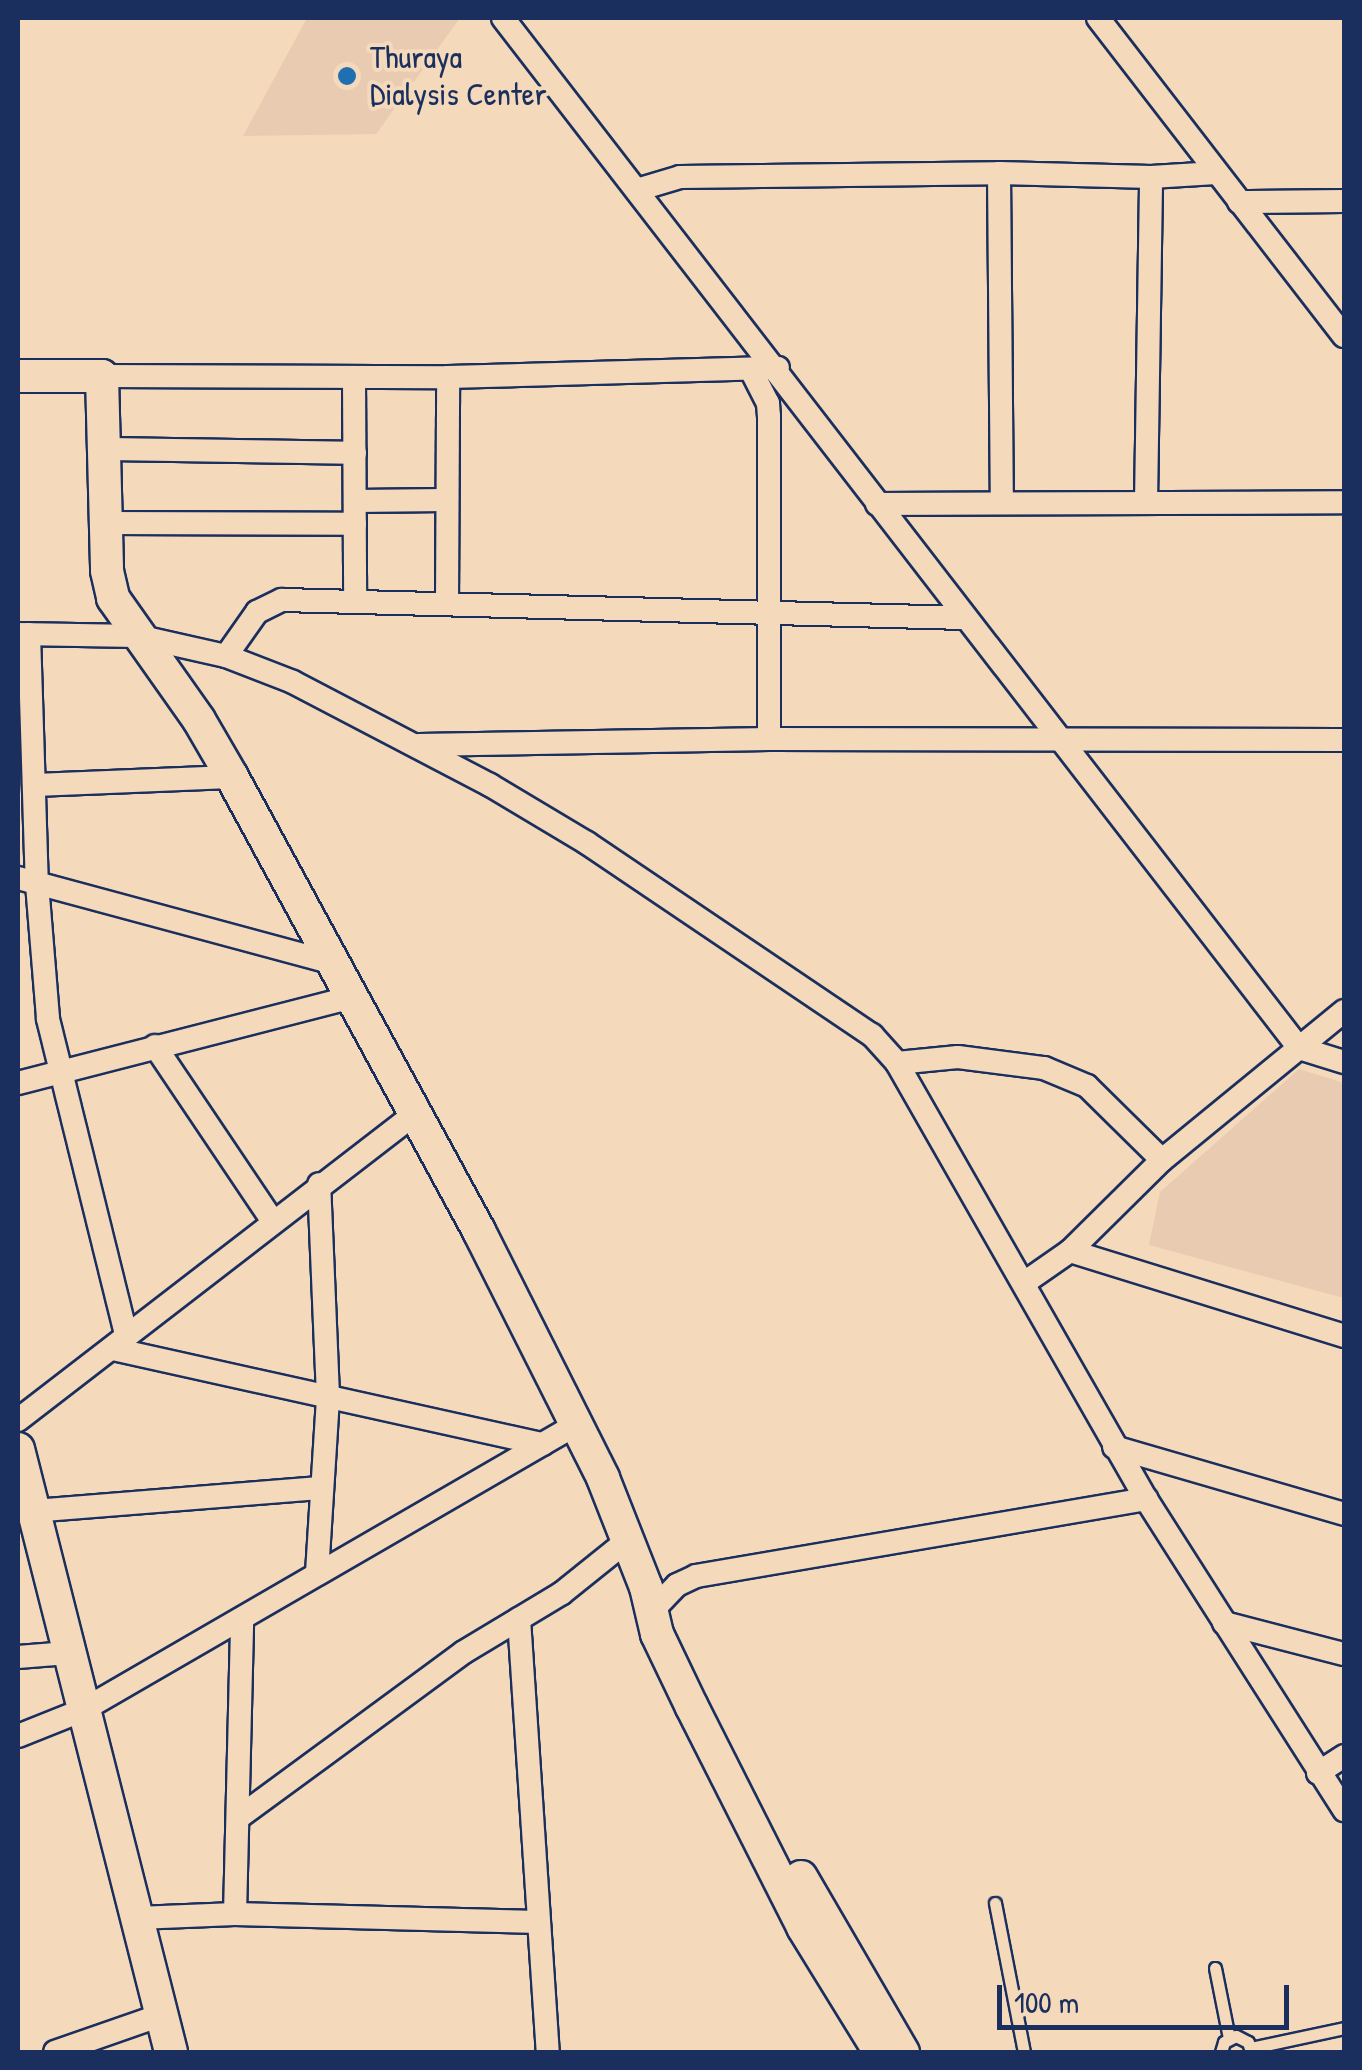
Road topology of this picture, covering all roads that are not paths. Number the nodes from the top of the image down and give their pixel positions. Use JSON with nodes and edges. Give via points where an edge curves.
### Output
{"nodes":[{"id":1,"x":503,"y":18,"type":"edge"},
{"id":2,"x":1098,"y":18,"type":"edge"},
{"id":3,"x":998,"y":172,"type":"junction"},
{"id":4,"x":1216,"y":173,"type":"junction"},
{"id":5,"x":1150,"y":178,"type":"junction"},
{"id":6,"x":640,"y":188,"type":"junction"},
{"id":7,"x":1344,"y":201,"type":"edge"},
{"id":8,"x":1239,"y":202,"type":"junction"},
{"id":9,"x":1344,"y":336,"type":"edge"},
{"id":10,"x":778,"y":368,"type":"junction"},
{"id":11,"x":751,"y":370,"type":"junction"},
{"id":12,"x":18,"y":376,"type":"edge"},
{"id":13,"x":102,"y":376,"type":"junction"},
{"id":14,"x":448,"y":377,"type":"junction"},
{"id":15,"x":354,"y":378,"type":"junction"},
{"id":16,"x":104,"y":449,"type":"junction"},
{"id":17,"x":355,"y":453,"type":"junction"},
{"id":18,"x":446,"y":500,"type":"junction"},
{"id":19,"x":1002,"y":502,"type":"junction"},
{"id":20,"x":1344,"y":502,"type":"edge"},
{"id":21,"x":1146,"y":503,"type":"junction"},
{"id":22,"x":876,"y":504,"type":"junction"},
{"id":23,"x":355,"y":513,"type":"junction"},
{"id":24,"x":105,"y":523,"type":"junction"},
{"id":25,"x":355,"y":601,"type":"junction"},
{"id":26,"x":447,"y":602,"type":"junction"},
{"id":27,"x":770,"y":614,"type":"junction"},
{"id":28,"x":966,"y":618,"type":"junction"},
{"id":29,"x":23,"y":634,"type":"edge"},
{"id":30,"x":137,"y":636,"type":"junction"},
{"id":31,"x":226,"y":656,"type":"junction"},
{"id":32,"x":769,"y":739,"type":"junction"},
{"id":33,"x":1059,"y":740,"type":"junction"},
{"id":34,"x":1344,"y":740,"type":"edge"},
{"id":35,"x":416,"y":745,"type":"junction"},
{"id":36,"x":232,"y":777,"type":"junction"},
{"id":37,"x":34,"y":784,"type":"junction"},
{"id":38,"x":27,"y":881,"type":"edge"},
{"id":39,"x":329,"y":962,"type":"junction"},
{"id":40,"x":350,"y":998,"type":"junction"},
{"id":41,"x":1344,"y":1011,"type":"edge"},
{"id":42,"x":155,"y":1046,"type":"junction"},
{"id":43,"x":1299,"y":1048,"type":"junction"},
{"id":44,"x":897,"y":1062,"type":"junction"},
{"id":45,"x":1344,"y":1062,"type":"edge"},
{"id":46,"x":60,"y":1071,"type":"junction"},
{"id":47,"x":18,"y":1083,"type":"edge"},
{"id":48,"x":416,"y":1113,"type":"junction"},
{"id":49,"x":1162,"y":1160,"type":"junction"},
{"id":50,"x":319,"y":1184,"type":"junction"},
{"id":51,"x":272,"y":1220,"type":"junction"},
{"id":52,"x":1070,"y":1251,"type":"junction"},
{"id":53,"x":1024,"y":1283,"type":"junction"},
{"id":54,"x":1344,"y":1336,"type":"edge"},
{"id":55,"x":120,"y":1342,"type":"junction"},
{"id":56,"x":328,"y":1396,"type":"junction"},
{"id":57,"x":18,"y":1420,"type":"edge"},
{"id":58,"x":578,"y":1424,"type":"junction"},
{"id":59,"x":543,"y":1444,"type":"junction"},
{"id":60,"x":1114,"y":1447,"type":"junction"},
{"id":61,"x":23,"y":1480,"type":"edge"},
{"id":62,"x":321,"y":1488,"type":"junction"},
{"id":63,"x":1146,"y":1499,"type":"junction"},
{"id":64,"x":1344,"y":1514,"type":"edge"},
{"id":65,"x":628,"y":1540,"type":"junction"},
{"id":66,"x":317,"y":1573,"type":"junction"},
{"id":67,"x":652,"y":1601,"type":"junction"},
{"id":68,"x":520,"y":1619,"type":"junction"},
{"id":69,"x":242,"y":1620,"type":"junction"},
{"id":70,"x":1224,"y":1623,"type":"junction"},
{"id":71,"x":68,"y":1653,"type":"junction"},
{"id":72,"x":1344,"y":1654,"type":"edge"},
{"id":73,"x":18,"y":1657,"type":"edge"},
{"id":74,"x":82,"y":1710,"type":"junction"},
{"id":75,"x":18,"y":1736,"type":"edge"},
{"id":76,"x":1344,"y":1756,"type":"edge"},
{"id":77,"x":1318,"y":1773,"type":"junction"},
{"id":78,"x":1344,"y":1810,"type":"edge"},
{"id":79,"x":238,"y":1818,"type":"junction"},
{"id":80,"x":995,"y":1903,"type":"dead end"},
{"id":81,"x":235,"y":1914,"type":"junction"},
{"id":82,"x":138,"y":1918,"type":"junction"},
{"id":83,"x":538,"y":1922,"type":"junction"},
{"id":84,"x":1215,"y":1968,"type":"dead end"},
{"id":85,"x":161,"y":2015,"type":"junction"},
{"id":86,"x":1344,"y":2028,"type":"edge"},
{"id":87,"x":1229,"y":2038,"type":"junction"},
{"id":88,"x":1251,"y":2050,"type":"edge"},
{"id":89,"x":55,"y":2052,"type":"edge"},
{"id":90,"x":171,"y":2052,"type":"edge"},
{"id":91,"x":548,"y":2052,"type":"edge"},
{"id":92,"x":880,"y":2052,"type":"edge"},
{"id":93,"x":903,"y":2052,"type":"edge"},
{"id":94,"x":1024,"y":2052,"type":"edge"},
{"id":95,"x":1220,"y":2052,"type":"edge"}],
"edges":[{"from":1,"to":6,"type":"street"},
{"from":2,"to":4,"type":"street"},
{"from":3,"to":5,"type":"street"},
{"from":3,"to":6,"type":"street","via":[[680,177]]},
{"from":3,"to":19,"type":"street"},
{"from":4,"to":5,"type":"street"},
{"from":4,"to":8,"type":"street"},
{"from":5,"to":21,"type":"street"},
{"from":6,"to":10,"type":"street"},
{"from":7,"to":8,"type":"street"},
{"from":8,"to":9,"type":"street"},
{"from":10,"to":11,"type":"street"},
{"from":10,"to":22,"type":"street"},
{"from":11,"to":14,"type":"street"},
{"from":11,"to":27,"type":"street","via":[[770,416]]},
{"from":12,"to":13,"type":"street"},
{"from":13,"to":15,"type":"street"},
{"from":13,"to":16,"type":"street"},
{"from":14,"to":15,"type":"street"},
{"from":14,"to":18,"type":"street"},
{"from":15,"to":17,"type":"street"},
{"from":16,"to":17,"type":"street"},
{"from":16,"to":24,"type":"street"},
{"from":17,"to":23,"type":"street"},
{"from":18,"to":23,"type":"street"},
{"from":18,"to":26,"type":"street"},
{"from":19,"to":21,"type":"street"},
{"from":19,"to":22,"type":"street"},
{"from":20,"to":21,"type":"street"},
{"from":22,"to":28,"type":"street"},
{"from":23,"to":24,"type":"street"},
{"from":23,"to":25,"type":"street"},
{"from":24,"to":30,"type":"street","via":[[108,588]]},
{"from":25,"to":26,"type":"street"},
{"from":25,"to":31,"type":"street","via":[[268,604]]},
{"from":26,"to":27,"type":"street"},
{"from":27,"to":28,"type":"street"},
{"from":27,"to":32,"type":"street"},
{"from":28,"to":33,"type":"street"},
{"from":29,"to":30,"type":"street"},
{"from":29,"to":37,"type":"street"},
{"from":30,"to":31,"type":"street"},
{"from":30,"to":36,"type":"street"},
{"from":31,"to":35,"type":"street"},
{"from":32,"to":33,"type":"street"},
{"from":32,"to":35,"type":"street"},
{"from":33,"to":34,"type":"street"},
{"from":33,"to":43,"type":"street"},
{"from":35,"to":44,"type":"street","via":[[688,907],[872,1034]]},
{"from":36,"to":37,"type":"street"},
{"from":36,"to":39,"type":"street"},
{"from":37,"to":38,"type":"street"},
{"from":38,"to":39,"type":"street"},
{"from":38,"to":46,"type":"street"},
{"from":39,"to":40,"type":"street"},
{"from":40,"to":42,"type":"street"},
{"from":40,"to":48,"type":"street"},
{"from":41,"to":43,"type":"street"},
{"from":42,"to":46,"type":"street"},
{"from":42,"to":51,"type":"street"},
{"from":43,"to":45,"type":"street"},
{"from":43,"to":49,"type":"street"},
{"from":44,"to":49,"type":"street","via":[[958,1058],[1044,1068],[1087,1086]]},
{"from":44,"to":53,"type":"street"},
{"from":46,"to":47,"type":"street"},
{"from":46,"to":55,"type":"street"},
{"from":48,"to":50,"type":"street"},
{"from":48,"to":58,"type":"street"},
{"from":49,"to":52,"type":"street"},
{"from":50,"to":51,"type":"street"},
{"from":50,"to":56,"type":"street"},
{"from":51,"to":55,"type":"street"},
{"from":52,"to":53,"type":"street"},
{"from":52,"to":54,"type":"street"},
{"from":53,"to":60,"type":"street"},
{"from":55,"to":56,"type":"street"},
{"from":55,"to":57,"type":"street"},
{"from":56,"to":59,"type":"street"},
{"from":56,"to":62,"type":"street"},
{"from":58,"to":59,"type":"street"},
{"from":58,"to":65,"type":"street"},
{"from":59,"to":66,"type":"street"},
{"from":60,"to":63,"type":"street"},
{"from":60,"to":64,"type":"street"},
{"from":61,"to":62,"type":"street"},
{"from":61,"to":71,"type":"street"},
{"from":62,"to":66,"type":"street"},
{"from":63,"to":67,"type":"street","via":[[696,1576]]},
{"from":63,"to":70,"type":"street"},
{"from":65,"to":67,"type":"street"},
{"from":65,"to":68,"type":"street"},
{"from":66,"to":69,"type":"street"},
{"from":67,"to":92,"type":"street","via":[[803,1927]]},
{"from":67,"to":93,"type":"street","via":[[677,1626],[788,1852]]},
{"from":68,"to":79,"type":"street","via":[[464,1652]]},
{"from":68,"to":83,"type":"street"},
{"from":69,"to":74,"type":"street"},
{"from":69,"to":79,"type":"street"},
{"from":70,"to":72,"type":"street"},
{"from":70,"to":77,"type":"street"},
{"from":71,"to":73,"type":"street"},
{"from":71,"to":74,"type":"street"},
{"from":74,"to":75,"type":"street"},
{"from":74,"to":82,"type":"street"},
{"from":76,"to":77,"type":"street"},
{"from":77,"to":78,"type":"street"},
{"from":79,"to":81,"type":"street"},
{"from":80,"to":94,"type":"lane"},
{"from":81,"to":82,"type":"street"},
{"from":81,"to":83,"type":"street"},
{"from":82,"to":85,"type":"street"},
{"from":83,"to":91,"type":"street"},
{"from":84,"to":87,"type":"lane"},
{"from":85,"to":89,"type":"street"},
{"from":85,"to":90,"type":"street"},
{"from":86,"to":88,"type":"lane"},
{"from":87,"to":88,"type":"lane","via":[[1243,2038]]},
{"from":87,"to":95,"type":"lane"}]}
